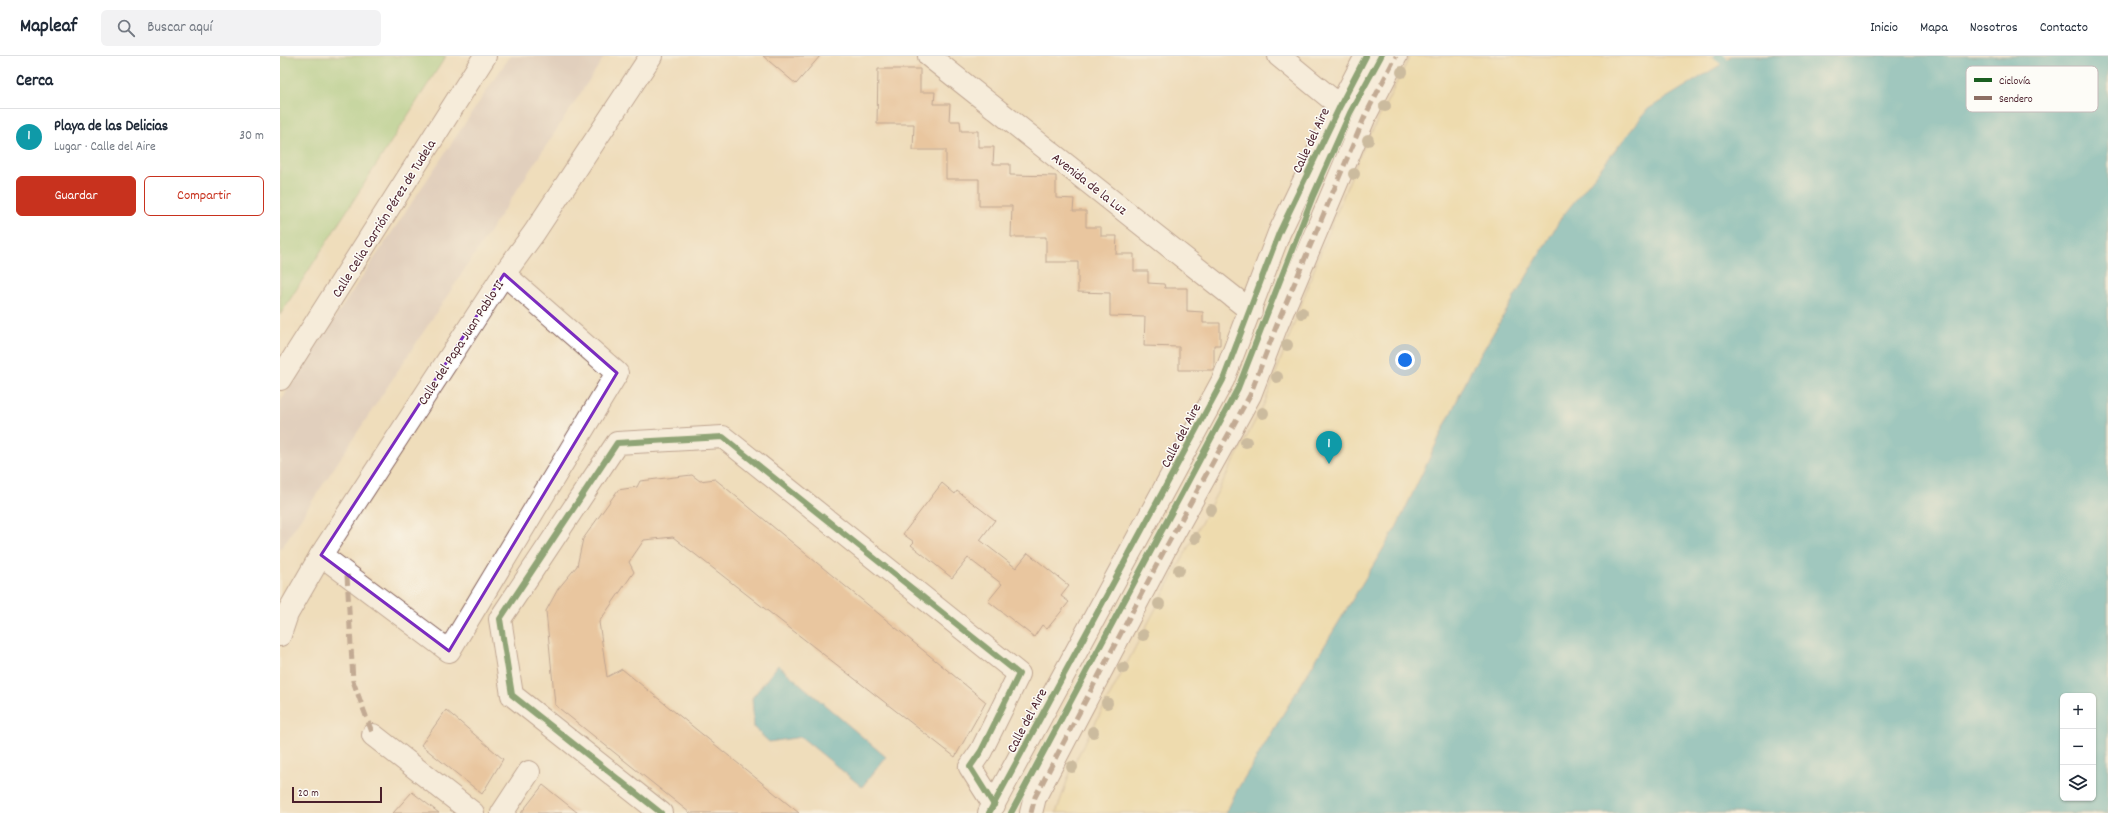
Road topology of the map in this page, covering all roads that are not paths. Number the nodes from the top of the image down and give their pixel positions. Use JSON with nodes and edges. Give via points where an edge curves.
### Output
{"nodes":[{"id":1,"x":485,"y":56,"type":"edge"},
{"id":2,"x":651,"y":56,"type":"edge"},
{"id":3,"x":929,"y":56,"type":"edge"},
{"id":4,"x":1279,"y":56,"type":"edge"},
{"id":5,"x":1366,"y":56,"type":"edge"},
{"id":6,"x":1396,"y":56,"type":"edge"},
{"id":7,"x":1340,"y":106,"type":"junction"},
{"id":8,"x":504,"y":274,"type":"junction"},
{"id":9,"x":1250,"y":310,"type":"junction"},
{"id":10,"x":280,"y":379,"type":"edge"},
{"id":11,"x":320,"y":555,"type":"junction"},
{"id":12,"x":280,"y":635,"type":"edge"},
{"id":13,"x":373,"y":734,"type":"dead end"},
{"id":14,"x":529,"y":772,"type":"dead end"},
{"id":15,"x":991,"y":809,"type":"edge"},
{"id":16,"x":473,"y":813,"type":"edge"},
{"id":17,"x":502,"y":813,"type":"edge"},
{"id":18,"x":661,"y":813,"type":"edge"},
{"id":19,"x":1031,"y":813,"type":"edge"}],
"edges":[{"from":1,"to":10,"type":"street","name":"Calle Celia Carrión Pérez de Tudela"},
{"from":2,"to":8,"type":"street","name":"Calle del Papa Juan Pablo II"},
{"from":3,"to":9,"type":"street","name":"Avenida de la Luz"},
{"from":4,"to":7,"type":"street"},
{"from":5,"to":7,"type":"street","name":"Calle del Aire"},
{"from":6,"to":19,"type":"street","via":[[1365,116],[1250,395],[1035,797]]},
{"from":7,"to":9,"type":"street","name":"Calle del Aire","via":[[1279,233]]},
{"from":8,"to":11,"type":"street","name":"Calle del Papa Juan Pablo II"},
{"from":8,"to":11,"type":"street","via":[[617,373],[449,651]]},
{"from":9,"to":15,"type":"street","name":"Calle del Aire","via":[[1223,380]]},
{"from":11,"to":12,"type":"street","name":"Calle del Papa Juan Pablo II","via":[[287,614]]},
{"from":13,"to":16,"type":"street"},
{"from":14,"to":17,"type":"street"},
{"from":15,"to":18,"type":"street","via":[[970,767],[981,751],[1019,674],[723,437],[617,443],[500,619],[512,695]]}]}
